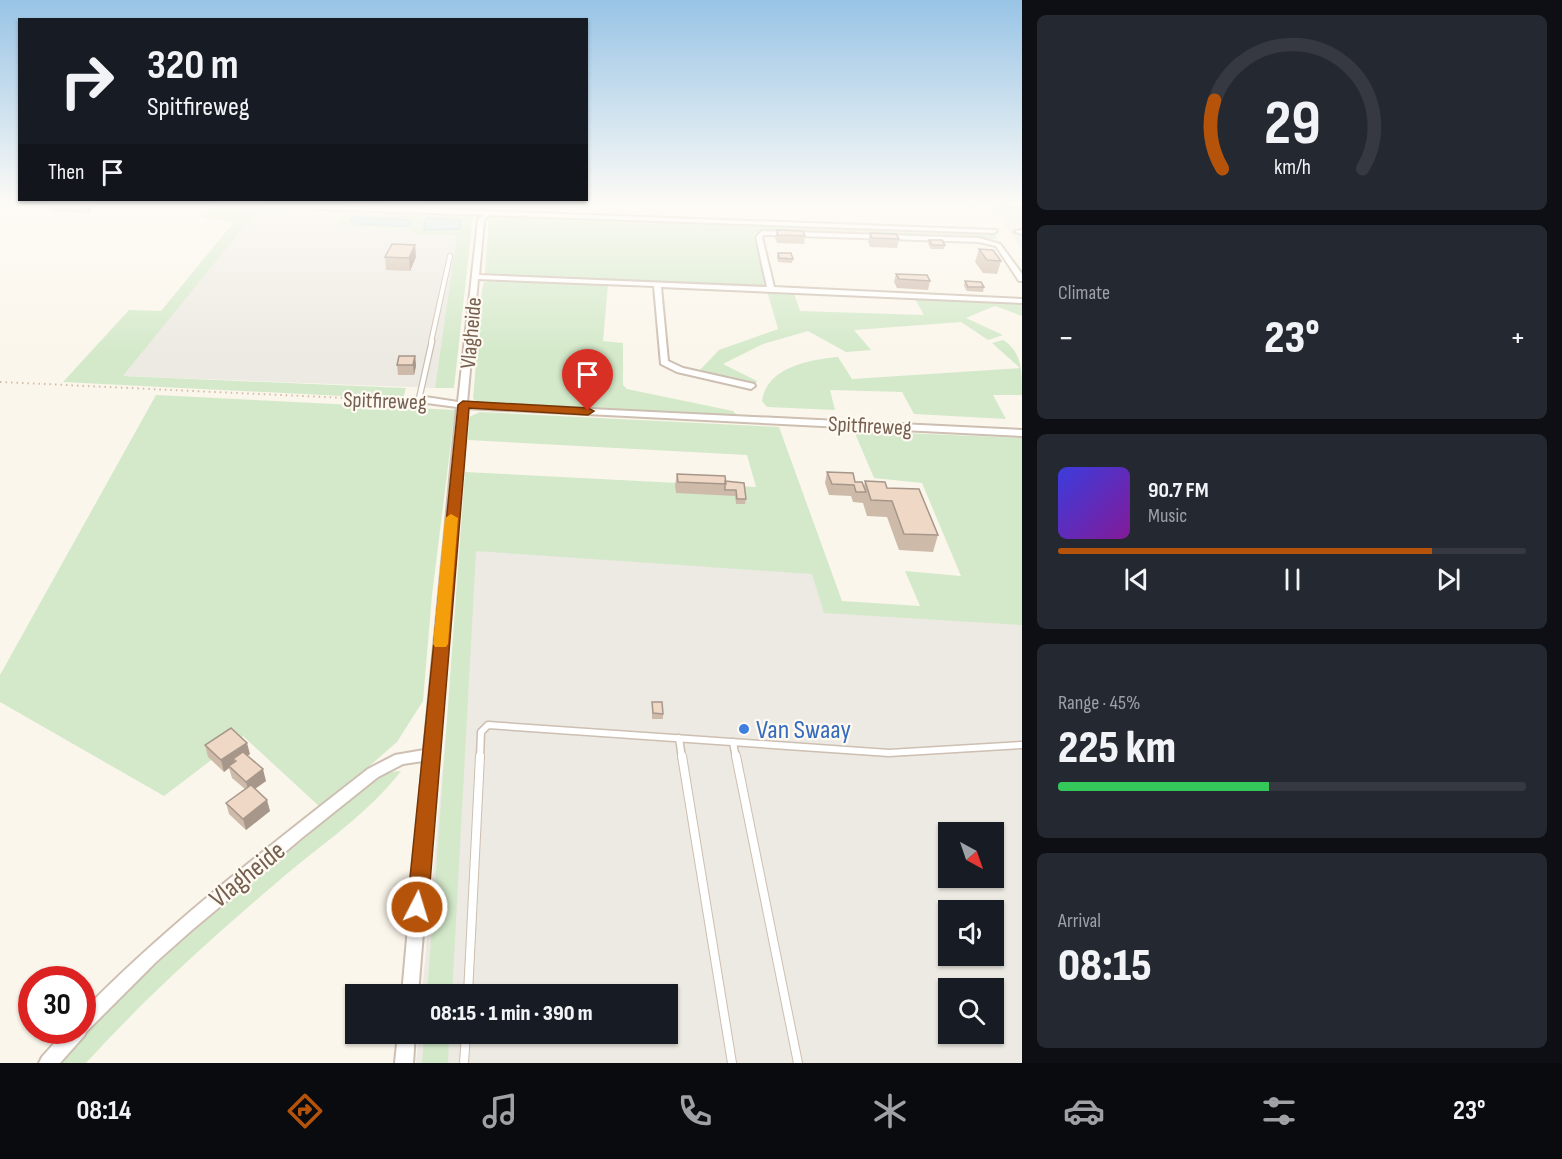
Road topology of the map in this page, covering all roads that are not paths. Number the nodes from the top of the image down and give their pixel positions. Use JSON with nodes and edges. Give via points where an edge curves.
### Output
{"nodes":[{"id":1,"x":478,"y":253,"type":"edge"},
{"id":2,"x":763,"y":253,"type":"edge"},
{"id":3,"x":1003,"y":253,"type":"edge"},
{"id":4,"x":450,"y":256,"type":"dead end"},
{"id":5,"x":476,"y":277,"type":"junction"},
{"id":6,"x":1022,"y":279,"type":"edge"},
{"id":7,"x":657,"y":285,"type":"junction"},
{"id":8,"x":771,"y":289,"type":"junction"},
{"id":9,"x":1022,"y":301,"type":"edge"},
{"id":10,"x":751,"y":386,"type":"dead end"},
{"id":11,"x":419,"y":399,"type":"joint"},
{"id":12,"x":463,"y":405,"type":"junction"},
{"id":13,"x":1022,"y":433,"type":"edge"},
{"id":14,"x":679,"y":738,"type":"junction"},
{"id":15,"x":733,"y":742,"type":"junction"},
{"id":16,"x":1022,"y":745,"type":"edge"},
{"id":17,"x":430,"y":754,"type":"junction"},
{"id":18,"x":411,"y":984,"type":"edge"},
{"id":19,"x":468,"y":984,"type":"edge"},
{"id":20,"x":96,"y":1010,"type":"edge"},
{"id":21,"x":65,"y":1044,"type":"edge"},
{"id":22,"x":406,"y":1044,"type":"edge"},
{"id":23,"x":465,"y":1044,"type":"edge"},
{"id":24,"x":48,"y":1063,"type":"edge"},
{"id":25,"x":404,"y":1063,"type":"edge"},
{"id":26,"x":464,"y":1063,"type":"edge"},
{"id":27,"x":732,"y":1063,"type":"edge"},
{"id":28,"x":798,"y":1063,"type":"edge"}],
"edges":[{"from":1,"to":5,"type":"street","name":"Vlagheide"},
{"from":2,"to":8,"type":"street"},
{"from":3,"to":6,"type":"street"},
{"from":4,"to":11,"type":"lane"},
{"from":5,"to":7,"type":"street"},
{"from":5,"to":12,"type":"street","name":"Vlagheide"},
{"from":7,"to":8,"type":"street"},
{"from":7,"to":10,"type":"street","via":[[664,362]]},
{"from":8,"to":9,"type":"street"},
{"from":11,"to":12,"type":"street","name":"Spitfireweg"},
{"from":12,"to":13,"type":"street","name":"Spitfireweg"},
{"from":12,"to":17,"type":"street","name":"Vlagheide"},
{"from":14,"to":15,"type":"lane"},
{"from":14,"to":19,"type":"lane","via":[[488,725],[481,732]]},
{"from":14,"to":27,"type":"lane"},
{"from":15,"to":16,"type":"lane","via":[[889,753]]},
{"from":15,"to":28,"type":"lane"},
{"from":17,"to":18,"type":"street","name":"Vlagheide"},
{"from":17,"to":20,"type":"street","name":"Vlagheide","via":[[400,759],[374,773],[193,918]]},
{"from":21,"to":24,"type":"street"},
{"from":22,"to":25,"type":"street"},
{"from":23,"to":26,"type":"lane"}]}
